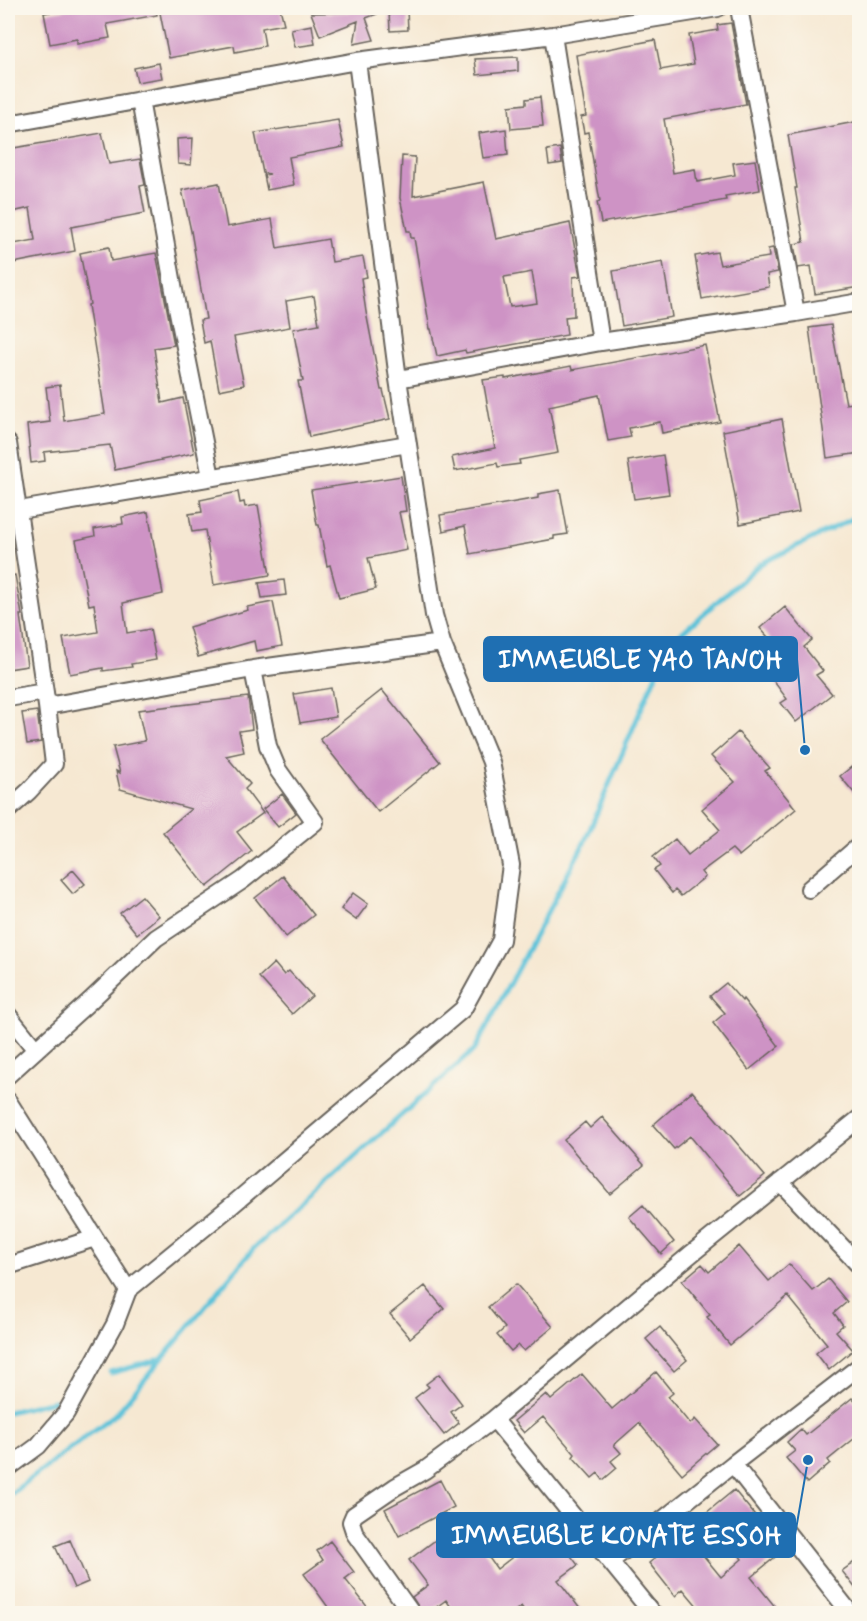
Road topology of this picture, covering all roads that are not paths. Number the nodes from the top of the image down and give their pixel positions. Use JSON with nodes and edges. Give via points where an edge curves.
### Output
{"nodes":[{"id":1,"x":718,"y":8,"type":"edge"},
{"id":2,"x":739,"y":8,"type":"edge"},
{"id":3,"x":553,"y":35,"type":"junction"},
{"id":4,"x":357,"y":61,"type":"junction"},
{"id":5,"x":140,"y":100,"type":"junction"},
{"id":6,"x":8,"y":124,"type":"edge"},
{"id":7,"x":860,"y":302,"type":"edge"},
{"id":8,"x":796,"y":313,"type":"junction"},
{"id":9,"x":601,"y":342,"type":"junction"},
{"id":10,"x":398,"y":379,"type":"junction"},
{"id":11,"x":8,"y":443,"type":"edge"},
{"id":12,"x":408,"y":444,"type":"junction"},
{"id":13,"x":211,"y":477,"type":"junction"},
{"id":14,"x":13,"y":510,"type":"edge"},
{"id":15,"x":442,"y":643,"type":"junction"},
{"id":16,"x":253,"y":669,"type":"junction"},
{"id":17,"x":8,"y":698,"type":"edge"},
{"id":18,"x":46,"y":699,"type":"junction"},
{"id":19,"x":8,"y":810,"type":"edge"},
{"id":20,"x":860,"y":845,"type":"edge"},
{"id":21,"x":809,"y":889,"type":"dead end"},
{"id":22,"x":8,"y":1016,"type":"edge"},
{"id":23,"x":36,"y":1050,"type":"junction"},
{"id":24,"x":8,"y":1075,"type":"edge"},
{"id":25,"x":8,"y":1101,"type":"edge"},
{"id":26,"x":860,"y":1118,"type":"edge"},
{"id":27,"x":780,"y":1182,"type":"junction"},
{"id":28,"x":95,"y":1238,"type":"junction"},
{"id":29,"x":8,"y":1266,"type":"edge"},
{"id":30,"x":860,"y":1266,"type":"edge"},
{"id":31,"x":128,"y":1290,"type":"junction"},
{"id":32,"x":857,"y":1374,"type":"edge"},
{"id":33,"x":494,"y":1419,"type":"junction"},
{"id":34,"x":734,"y":1464,"type":"junction"},
{"id":35,"x":8,"y":1468,"type":"edge"},
{"id":36,"x":611,"y":1561,"type":"junction"},
{"id":37,"x":412,"y":1614,"type":"edge"},
{"id":38,"x":653,"y":1614,"type":"edge"},
{"id":39,"x":850,"y":1614,"type":"edge"}],
"edges":[{"from":1,"to":3,"type":"street"},
{"from":2,"to":8,"type":"street"},
{"from":3,"to":4,"type":"street"},
{"from":3,"to":9,"type":"street"},
{"from":4,"to":5,"type":"street"},
{"from":4,"to":10,"type":"street"},
{"from":5,"to":6,"type":"street"},
{"from":5,"to":13,"type":"street"},
{"from":7,"to":8,"type":"street"},
{"from":8,"to":9,"type":"street"},
{"from":9,"to":10,"type":"street"},
{"from":10,"to":12,"type":"street"},
{"from":11,"to":14,"type":"street"},
{"from":12,"to":13,"type":"street"},
{"from":12,"to":15,"type":"street","via":[[434,615]]},
{"from":13,"to":14,"type":"street"},
{"from":14,"to":18,"type":"street"},
{"from":15,"to":16,"type":"street"},
{"from":15,"to":31,"type":"street","via":[[491,762],[511,865],[501,940],[463,1009]]},
{"from":16,"to":18,"type":"street"},
{"from":16,"to":23,"type":"street","via":[[268,746],[278,770],[315,822],[243,880],[156,938]]},
{"from":17,"to":18,"type":"street"},
{"from":18,"to":19,"type":"street","via":[[54,764]]},
{"from":20,"to":21,"type":"street"},
{"from":22,"to":23,"type":"street"},
{"from":23,"to":24,"type":"street"},
{"from":25,"to":28,"type":"street"},
{"from":26,"to":27,"type":"street"},
{"from":27,"to":30,"type":"street"},
{"from":27,"to":33,"type":"street"},
{"from":28,"to":29,"type":"street"},
{"from":28,"to":31,"type":"street"},
{"from":31,"to":35,"type":"street","via":[[115,1324],[66,1413],[38,1446]]},
{"from":32,"to":34,"type":"street"},
{"from":33,"to":36,"type":"street"},
{"from":33,"to":37,"type":"street","via":[[425,1470],[354,1515],[351,1521],[355,1533]]},
{"from":34,"to":36,"type":"street"},
{"from":34,"to":39,"type":"street"},
{"from":36,"to":38,"type":"street"}]}
